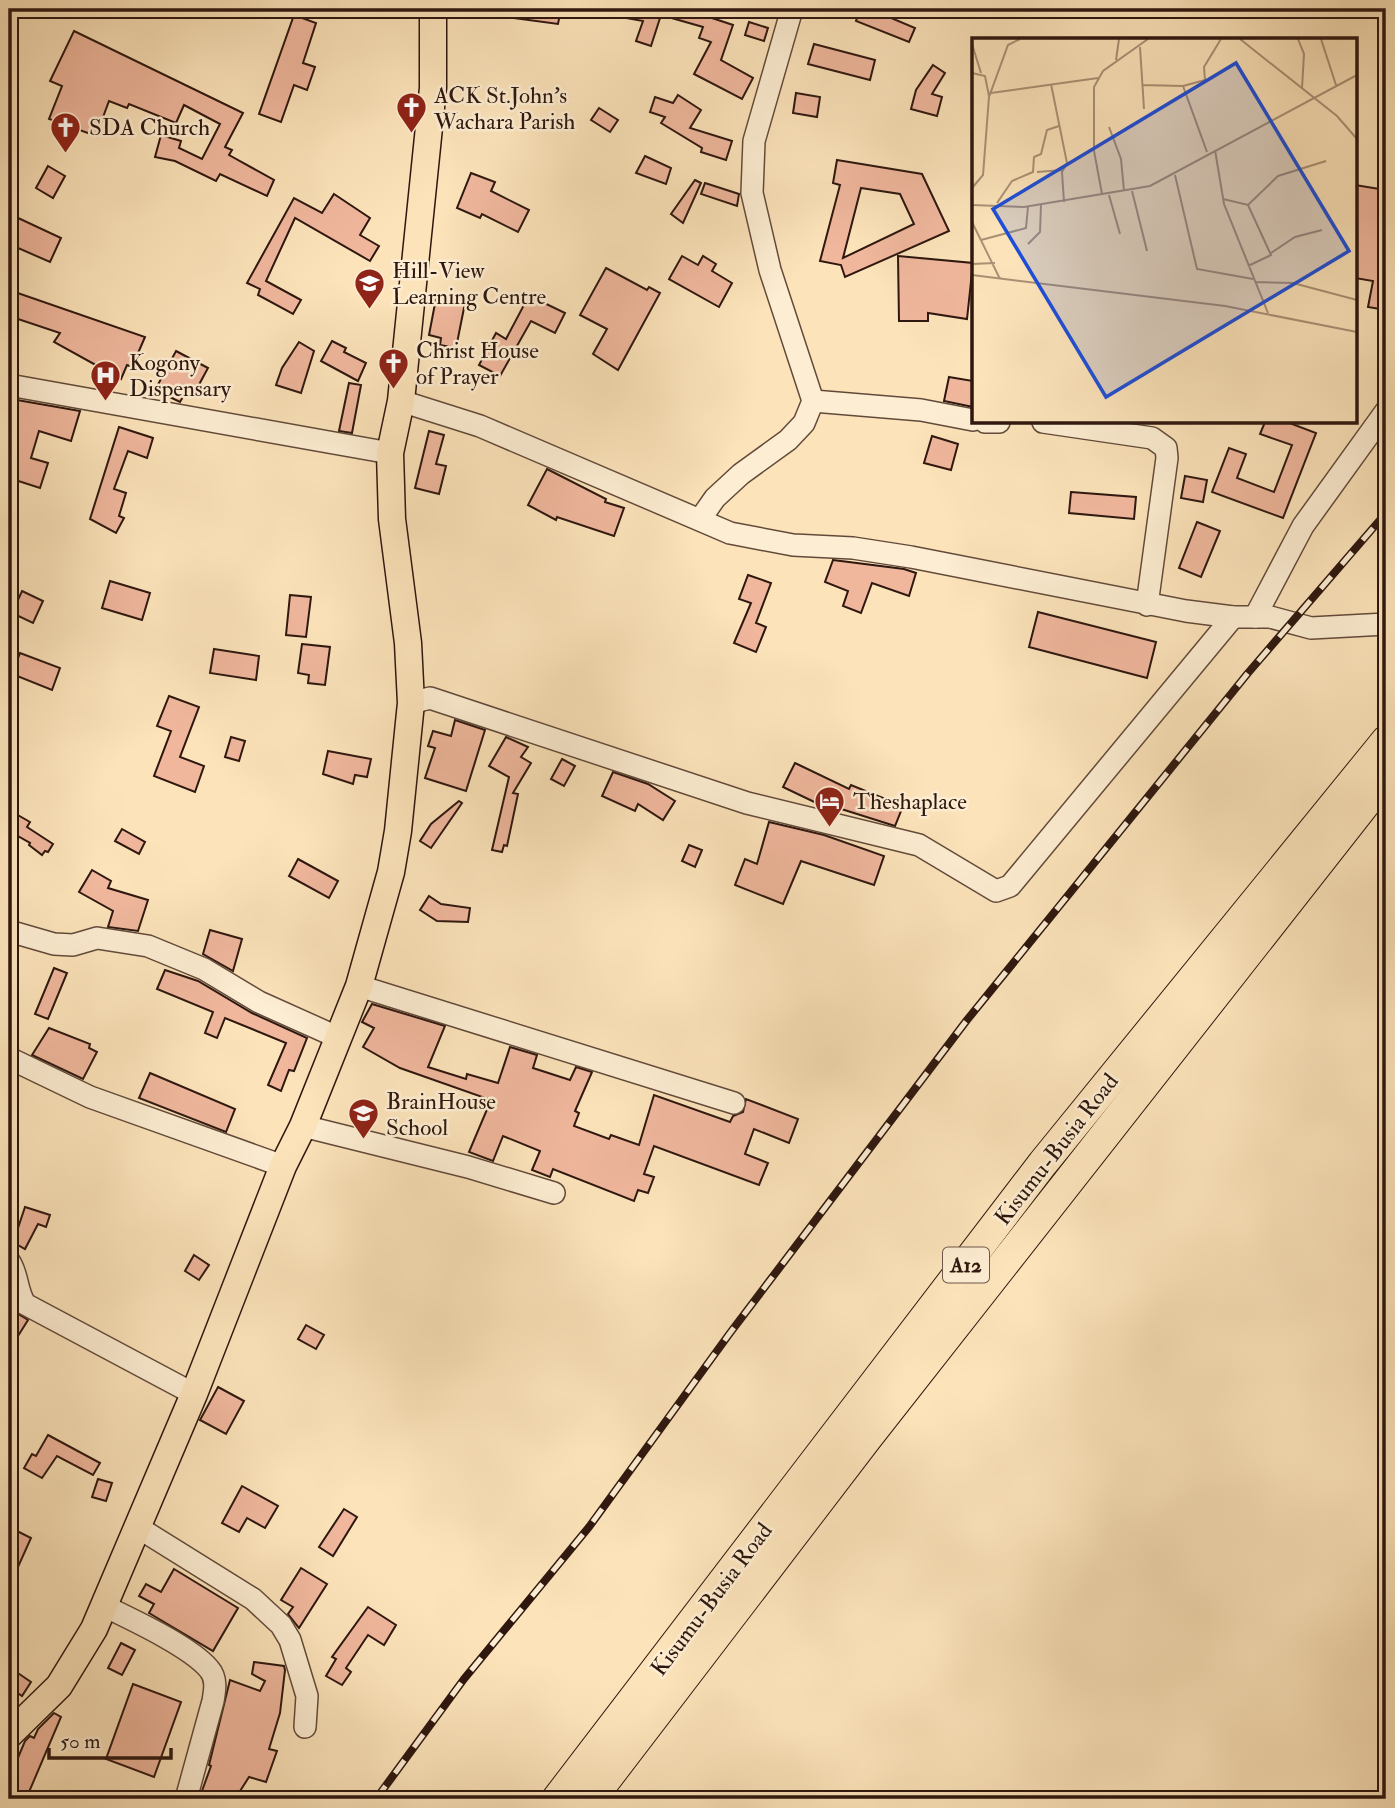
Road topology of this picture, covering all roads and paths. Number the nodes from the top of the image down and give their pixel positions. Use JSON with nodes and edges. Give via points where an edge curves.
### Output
{"nodes":[{"id":1,"x":433,"y":9,"type":"edge"},
{"id":2,"x":792,"y":9,"type":"edge"},
{"id":3,"x":9,"y":385,"type":"edge"},
{"id":4,"x":401,"y":401,"type":"junction"},
{"id":5,"x":813,"y":401,"type":"junction"},
{"id":6,"x":1386,"y":411,"type":"edge"},
{"id":7,"x":972,"y":420,"type":"edge"},
{"id":8,"x":1071,"y":424,"type":"edge"},
{"id":9,"x":1154,"y":430,"type":"edge"},
{"id":10,"x":390,"y":453,"type":"junction"},
{"id":11,"x":701,"y":518,"type":"junction"},
{"id":12,"x":1147,"y":605,"type":"junction"},
{"id":13,"x":1244,"y":617,"type":"junction"},
{"id":14,"x":1386,"y":624,"type":"edge"},
{"id":15,"x":411,"y":703,"type":"junction"},
{"id":16,"x":1386,"y":741,"type":"edge"},
{"id":17,"x":1386,"y":777,"type":"edge"},
{"id":18,"x":9,"y":931,"type":"edge"},
{"id":19,"x":359,"y":986,"type":"junction"},
{"id":20,"x":337,"y":1038,"type":"junction"},
{"id":21,"x":9,"y":1058,"type":"edge"},
{"id":22,"x":734,"y":1103,"type":"dead end"},
{"id":23,"x":303,"y":1126,"type":"junction"},
{"id":24,"x":283,"y":1166,"type":"junction"},
{"id":25,"x":554,"y":1193,"type":"dead end"},
{"id":26,"x":9,"y":1261,"type":"edge"},
{"id":27,"x":19,"y":1295,"type":"junction"},
{"id":28,"x":9,"y":1315,"type":"edge"},
{"id":29,"x":194,"y":1394,"type":"junction"},
{"id":30,"x":139,"y":1528,"type":"junction"},
{"id":31,"x":104,"y":1606,"type":"junction"},
{"id":32,"x":304,"y":1727,"type":"dead end"},
{"id":33,"x":9,"y":1735,"type":"edge"},
{"id":34,"x":186,"y":1799,"type":"edge"},
{"id":35,"x":557,"y":1799,"type":"edge"},
{"id":36,"x":591,"y":1799,"type":"edge"}],
"edges":[{"from":1,"to":4,"type":"main road","via":[[433,88]]},
{"from":2,"to":5,"type":"street","via":[[754,141],[752,193],[770,270]]},
{"from":3,"to":10,"type":"street"},
{"from":4,"to":10,"type":"main road"},
{"from":4,"to":11,"type":"street","via":[[480,426]]},
{"from":5,"to":7,"type":"street","via":[[921,410]]},
{"from":5,"to":11,"type":"street","via":[[810,414],[788,440],[741,474]]},
{"from":6,"to":13,"type":"street"},
{"from":8,"to":9,"type":"street"},
{"from":9,"to":12,"type":"street","via":[[1167,458]]},
{"from":10,"to":15,"type":"main road","via":[[392,519]]},
{"from":11,"to":12,"type":"street","via":[[730,533],[793,545],[911,557]]},
{"from":12,"to":13,"type":"street"},
{"from":13,"to":14,"type":"street","via":[[1270,617],[1311,628]]},
{"from":13,"to":15,"type":"street","via":[[1010,886],[996,891],[919,845],[747,803],[430,698]]},
{"from":15,"to":19,"type":"main road","via":[[391,872]]},
{"from":16,"to":35,"type":"highway","name":"Kisumu-Busia Road","number":"A12","via":[[1043,1163]]},
{"from":17,"to":36,"type":"highway","name":"Kisumu-Busia Road","number":"A12","via":[[867,1438]]},
{"from":18,"to":20,"type":"street","via":[[54,944],[73,945],[97,938],[148,946]]},
{"from":19,"to":20,"type":"main road"},
{"from":19,"to":22,"type":"street"},
{"from":20,"to":23,"type":"main road"},
{"from":21,"to":24,"type":"street","via":[[90,1097]]},
{"from":23,"to":24,"type":"main road"},
{"from":23,"to":25,"type":"street"},
{"from":24,"to":29,"type":"main road"},
{"from":26,"to":27,"type":"street"},
{"from":27,"to":28,"type":"street"},
{"from":27,"to":29,"type":"street","via":[[25,1304]]},
{"from":29,"to":30,"type":"main road"},
{"from":30,"to":31,"type":"main road"},
{"from":30,"to":32,"type":"street","via":[[253,1599],[281,1625],[307,1696]]},
{"from":31,"to":33,"type":"main road","via":[[59,1685]]},
{"from":31,"to":34,"type":"street","via":[[197,1657],[211,1670],[214,1701]]}]}
